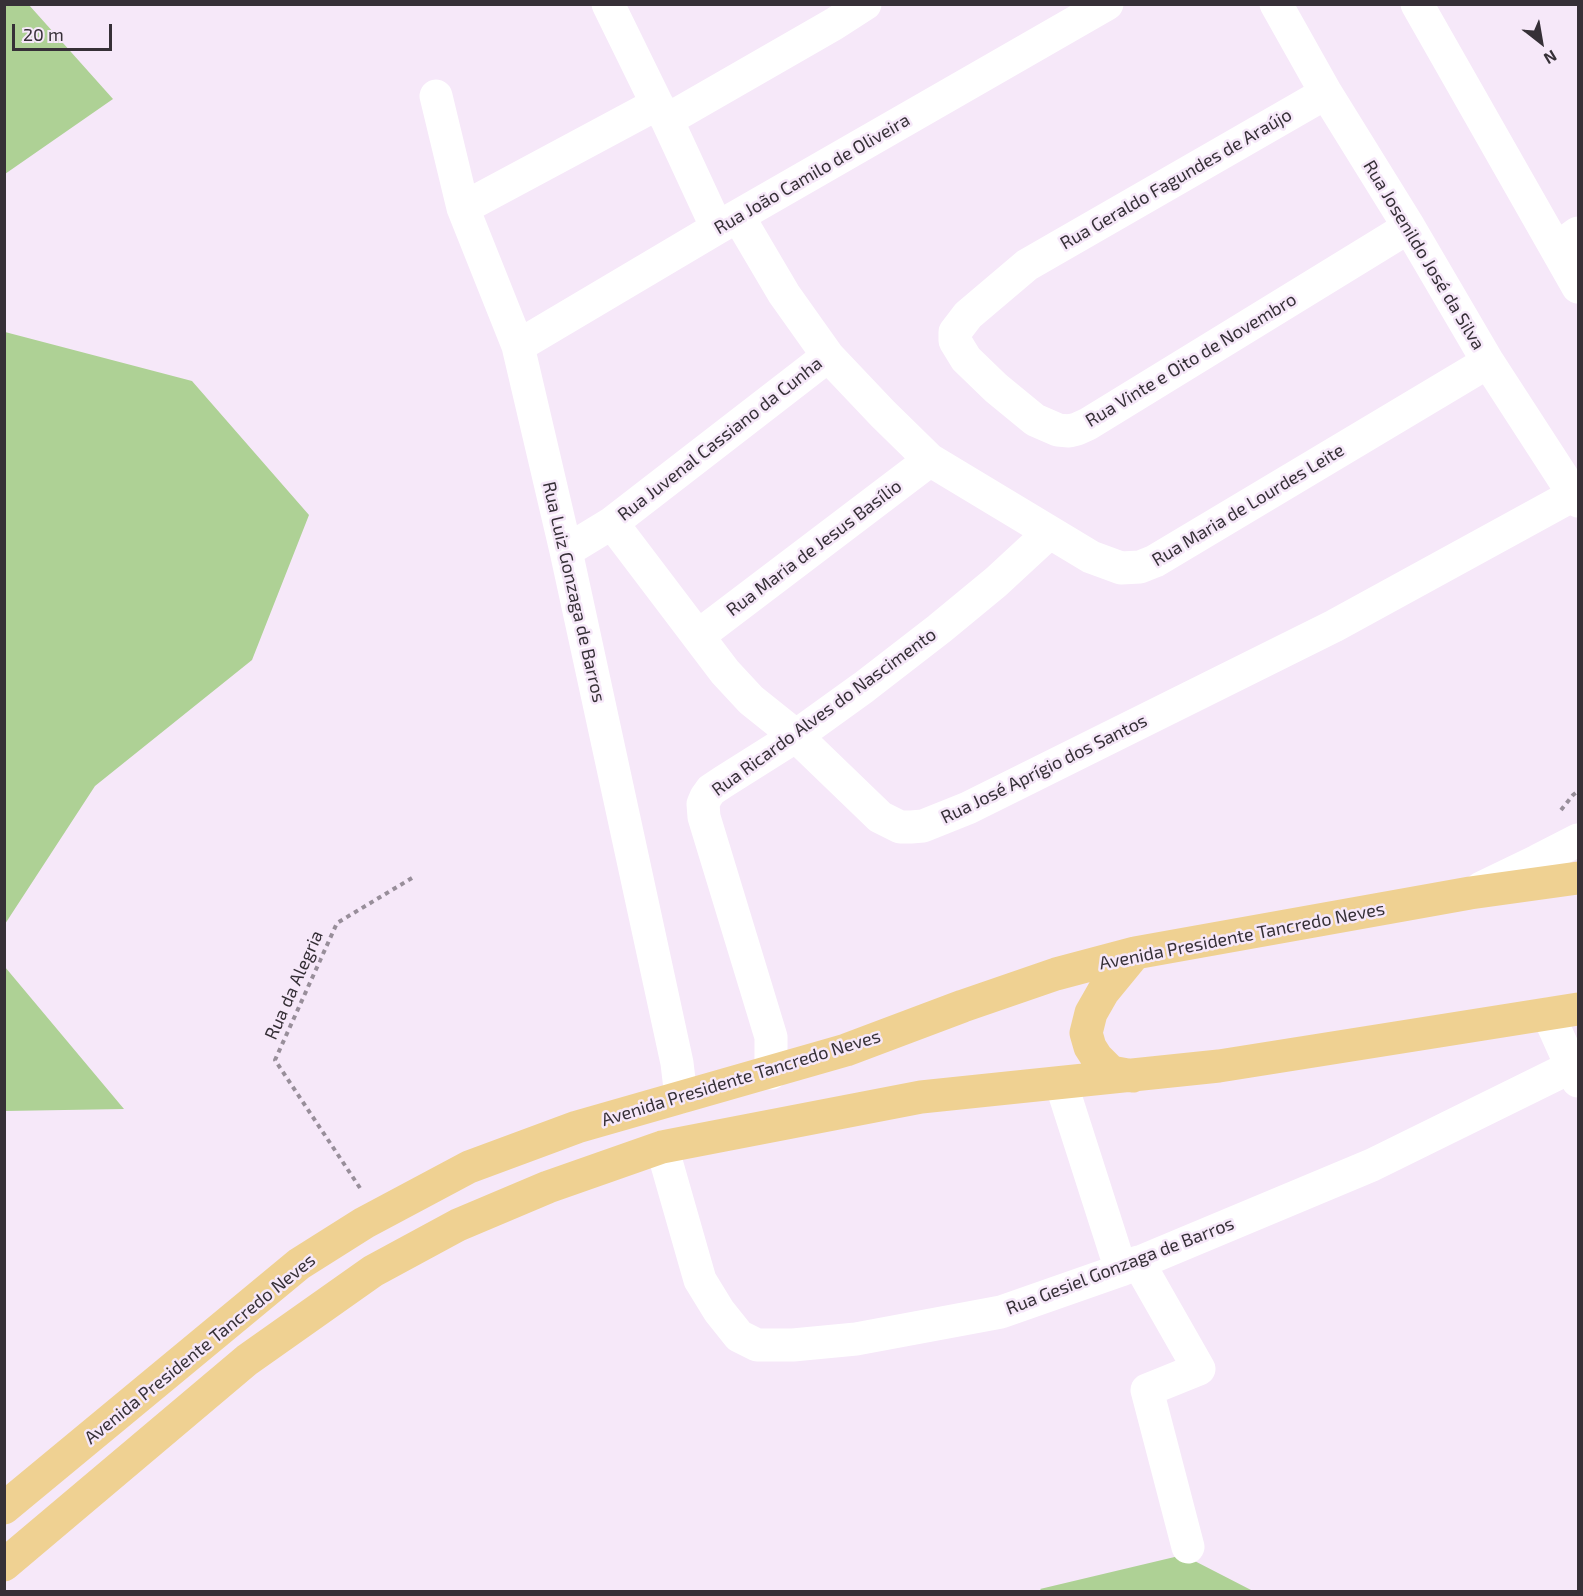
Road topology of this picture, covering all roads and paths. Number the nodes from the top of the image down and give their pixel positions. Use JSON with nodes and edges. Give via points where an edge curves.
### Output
{"nodes":[{"id":1,"x":608,"y":4,"type":"edge"},
{"id":2,"x":865,"y":4,"type":"edge"},
{"id":3,"x":1107,"y":4,"type":"edge"},
{"id":4,"x":1276,"y":4,"type":"edge"},
{"id":5,"x":1417,"y":4,"type":"edge"},
{"id":6,"x":1326,"y":93,"type":"junction"},
{"id":7,"x":436,"y":96,"type":"dead end"},
{"id":8,"x":662,"y":112,"type":"junction"},
{"id":9,"x":463,"y":208,"type":"junction"},
{"id":10,"x":727,"y":222,"type":"junction"},
{"id":11,"x":1409,"y":227,"type":"junction"},
{"id":12,"x":1568,"y":241,"type":"edge"},
{"id":13,"x":1027,"y":265,"type":"joint"},
{"id":14,"x":1578,"y":287,"type":"edge"},
{"id":15,"x":518,"y":346,"type":"junction"},
{"id":16,"x":828,"y":356,"type":"junction"},
{"id":17,"x":1488,"y":362,"type":"junction"},
{"id":18,"x":930,"y":460,"type":"junction"},
{"id":19,"x":1577,"y":497,"type":"edge"},
{"id":20,"x":612,"y":523,"type":"junction"},
{"id":21,"x":1049,"y":533,"type":"junction"},
{"id":22,"x":566,"y":551,"type":"junction"},
{"id":23,"x":698,"y":636,"type":"junction"},
{"id":24,"x":796,"y":735,"type":"junction"},
{"id":25,"x":1578,"y":840,"type":"edge"},
{"id":26,"x":412,"y":878,"type":"dead end"},
{"id":27,"x":1578,"y":878,"type":"edge"},
{"id":28,"x":1470,"y":893,"type":"junction"},
{"id":29,"x":1135,"y":953,"type":"junction"},
{"id":30,"x":1563,"y":1012,"type":"edge"},
{"id":31,"x":771,"y":1072,"type":"junction"},
{"id":32,"x":1575,"y":1074,"type":"edge"},
{"id":33,"x":1133,"y":1076,"type":"junction"},
{"id":34,"x":1061,"y":1083,"type":"junction"},
{"id":35,"x":681,"y":1097,"type":"junction"},
{"id":36,"x":662,"y":1147,"type":"junction"},
{"id":37,"x":362,"y":1191,"type":"dead end"},
{"id":38,"x":1130,"y":1266,"type":"junction"},
{"id":39,"x":4,"y":1508,"type":"edge"},
{"id":40,"x":1188,"y":1547,"type":"dead end"},
{"id":41,"x":4,"y":1565,"type":"edge"}],
"edges":[{"from":1,"to":8,"type":"street","name":"Rua Maria de Lourdes Leite"},
{"from":2,"to":8,"type":"street","via":[[834,24]]},
{"from":3,"to":10,"type":"street","name":"Rua João Camilo de Oliveira"},
{"from":4,"to":6,"type":"street","name":"Rua Josenildo José da Silva"},
{"from":5,"to":12,"type":"street"},
{"from":6,"to":11,"type":"street","name":"Rua Josenildo José da Silva"},
{"from":6,"to":13,"type":"street","name":"Rua Geraldo Fagundes de Araújo"},
{"from":7,"to":9,"type":"street","name":"Rua Luiz Gonzaga de Barros"},
{"from":8,"to":9,"type":"street"},
{"from":8,"to":10,"type":"street","name":"Rua Maria de Lourdes Leite"},
{"from":9,"to":15,"type":"street","name":"Rua Luiz Gonzaga de Barros"},
{"from":10,"to":15,"type":"street","name":"Rua João Camilo de Oliveira"},
{"from":10,"to":16,"type":"street","name":"Rua Maria de Lourdes Leite"},
{"from":11,"to":13,"type":"street","name":"Rua Vinte e Oito de Novembro","via":[[1088,424],[1069,431],[1049,427],[1028,414],[966,359],[955,341],[955,332],[968,315]]},
{"from":11,"to":17,"type":"street","name":"Rua Josenildo José da Silva"},
{"from":12,"to":14,"type":"street"},
{"from":15,"to":22,"type":"street","name":"Rua Luiz Gonzaga de Barros"},
{"from":16,"to":18,"type":"street","name":"Rua Maria de Lourdes Leite"},
{"from":16,"to":20,"type":"street","name":"Rua Juvenal Cassiano da Cunha"},
{"from":17,"to":19,"type":"street","name":"Rua Josenildo José da Silva"},
{"from":17,"to":21,"type":"street","name":"Rua Maria de Lourdes Leite","via":[[1177,549],[1140,567],[1121,568],[1091,557]]},
{"from":18,"to":21,"type":"street","name":"Rua Maria de Lourdes Leite"},
{"from":18,"to":23,"type":"street","name":"Rua Maria de Jesus Basílio"},
{"from":19,"to":24,"type":"street","name":"Rua José Aprígio dos Santos","via":[[1334,626],[968,808],[923,826],[900,827],[880,817]]},
{"from":20,"to":22,"type":"street"},
{"from":20,"to":23,"type":"street","name":"Rua José Aprígio dos Santos"},
{"from":21,"to":24,"type":"street","name":"Rua Ricardo Alves do Nascimento","via":[[939,629]]},
{"from":22,"to":35,"type":"street","name":"Rua Luiz Gonzaga de Barros","via":[[675,1051]]},
{"from":23,"to":24,"type":"street","name":"Rua José Aprígio dos Santos","via":[[751,700]]},
{"from":24,"to":31,"type":"street","name":"Rua Ricardo Alves do Nascimento","via":[[711,790],[703,804],[771,1037]]},
{"from":25,"to":28,"type":"street"},
{"from":26,"to":37,"type":"path","name":"Rua da Alegria","via":[[337,923],[275,1060]]},
{"from":27,"to":28,"type":"main road","name":"Avenida Presidente Tancredo Neves"},
{"from":28,"to":29,"type":"main road","name":"Avenida Presidente Tancredo Neves"},
{"from":29,"to":31,"type":"main road","name":"Avenida Presidente Tancredo Neves","via":[[1056,974],[846,1050]]},
{"from":29,"to":33,"type":"main road","via":[[1103,992],[1091,1013],[1086,1033],[1097,1058],[1111,1072]]},
{"from":30,"to":32,"type":"street"},
{"from":30,"to":33,"type":"main road"},
{"from":31,"to":35,"type":"main road","name":"Avenida Presidente Tancredo Neves"},
{"from":32,"to":38,"type":"street","name":"Rua Gesiel Gonzaga de Barros","via":[[1372,1165]]},
{"from":33,"to":34,"type":"main road"},
{"from":34,"to":36,"type":"main road","via":[[921,1097]]},
{"from":34,"to":38,"type":"street"},
{"from":35,"to":39,"type":"main road","name":"Avenida Presidente Tancredo Neves","via":[[577,1127],[469,1167],[364,1223],[291,1271]]},
{"from":36,"to":38,"type":"street","name":"Rua Gesiel Gonzaga de Barros","via":[[700,1280],[739,1336],[757,1345],[856,1339],[1001,1312]]},
{"from":36,"to":41,"type":"main road","via":[[548,1187],[468,1221],[373,1271],[247,1360]]},
{"from":38,"to":40,"type":"street","via":[[1199,1369],[1147,1390]]}]}
